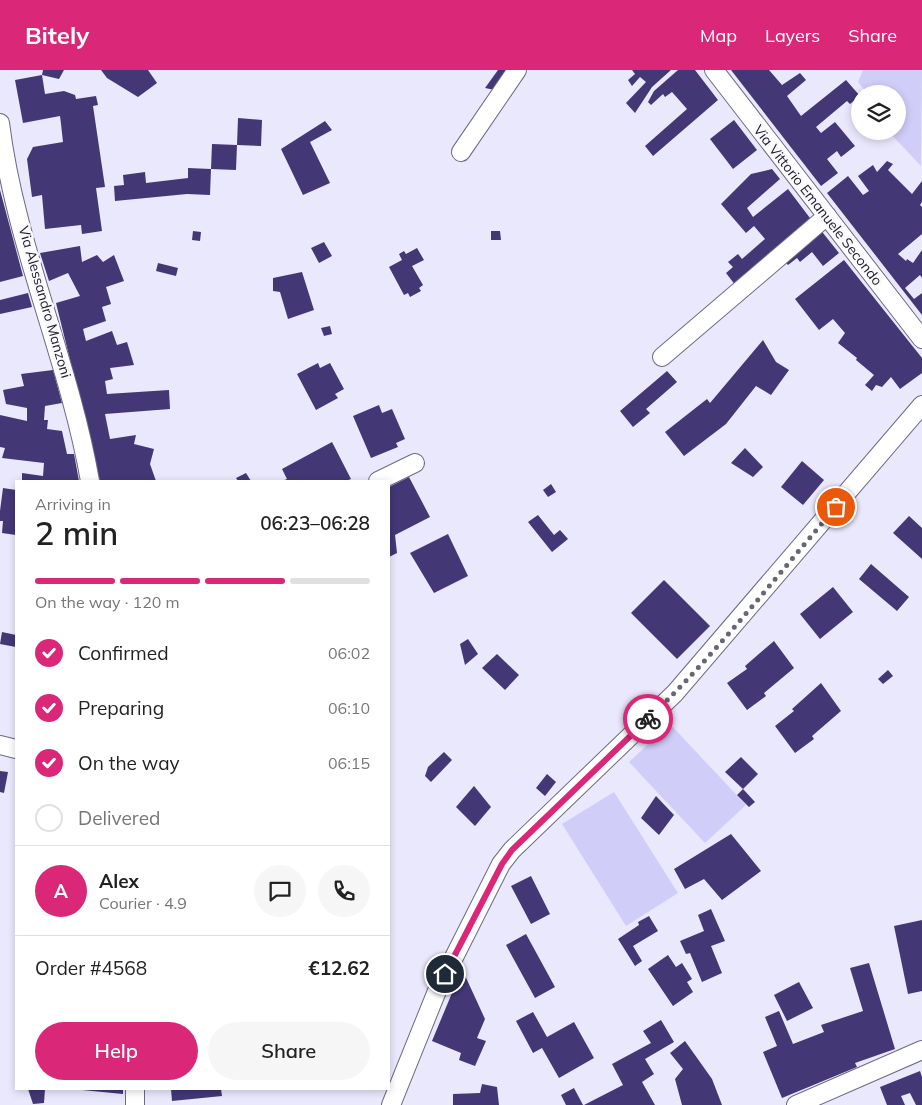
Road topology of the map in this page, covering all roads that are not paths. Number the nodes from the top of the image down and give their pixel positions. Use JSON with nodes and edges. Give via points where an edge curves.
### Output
{"nodes":[{"id":1,"x":517,"y":70,"type":"edge"},
{"id":2,"x":714,"y":70,"type":"edge"},
{"id":3,"x":0,"y":123,"type":"edge"},
{"id":4,"x":461,"y":152,"type":"dead end"},
{"id":5,"x":827,"y":216,"type":"junction"},
{"id":6,"x":922,"y":339,"type":"edge"},
{"id":7,"x":662,"y":357,"type":"dead end"},
{"id":8,"x":922,"y":405,"type":"edge"},
{"id":9,"x":415,"y":463,"type":"dead end"},
{"id":10,"x":90,"y":480,"type":"edge"},
{"id":11,"x":380,"y":480,"type":"edge"},
{"id":12,"x":0,"y":745,"type":"edge"},
{"id":13,"x":15,"y":749,"type":"edge"},
{"id":14,"x":922,"y":1050,"type":"edge"},
{"id":15,"x":134,"y":1090,"type":"edge"},
{"id":16,"x":135,"y":1105,"type":"edge"},
{"id":17,"x":391,"y":1105,"type":"edge"},
{"id":18,"x":796,"y":1105,"type":"edge"}],
"edges":[{"from":1,"to":4,"type":"street"},
{"from":2,"to":5,"type":"street","name":"Via Vittorio Emanuele Secondo"},
{"from":3,"to":10,"type":"street","name":"Via Alessandro Manzoni","via":[[12,191],[82,431]]},
{"from":5,"to":6,"type":"street","name":"Via Vittorio Emanuele Secondo"},
{"from":5,"to":7,"type":"street"},
{"from":8,"to":17,"type":"street","via":[[675,693],[519,843],[502,864],[437,990]]},
{"from":9,"to":11,"type":"street"},
{"from":12,"to":13,"type":"street"},
{"from":14,"to":18,"type":"street"},
{"from":15,"to":16,"type":"street"}]}
